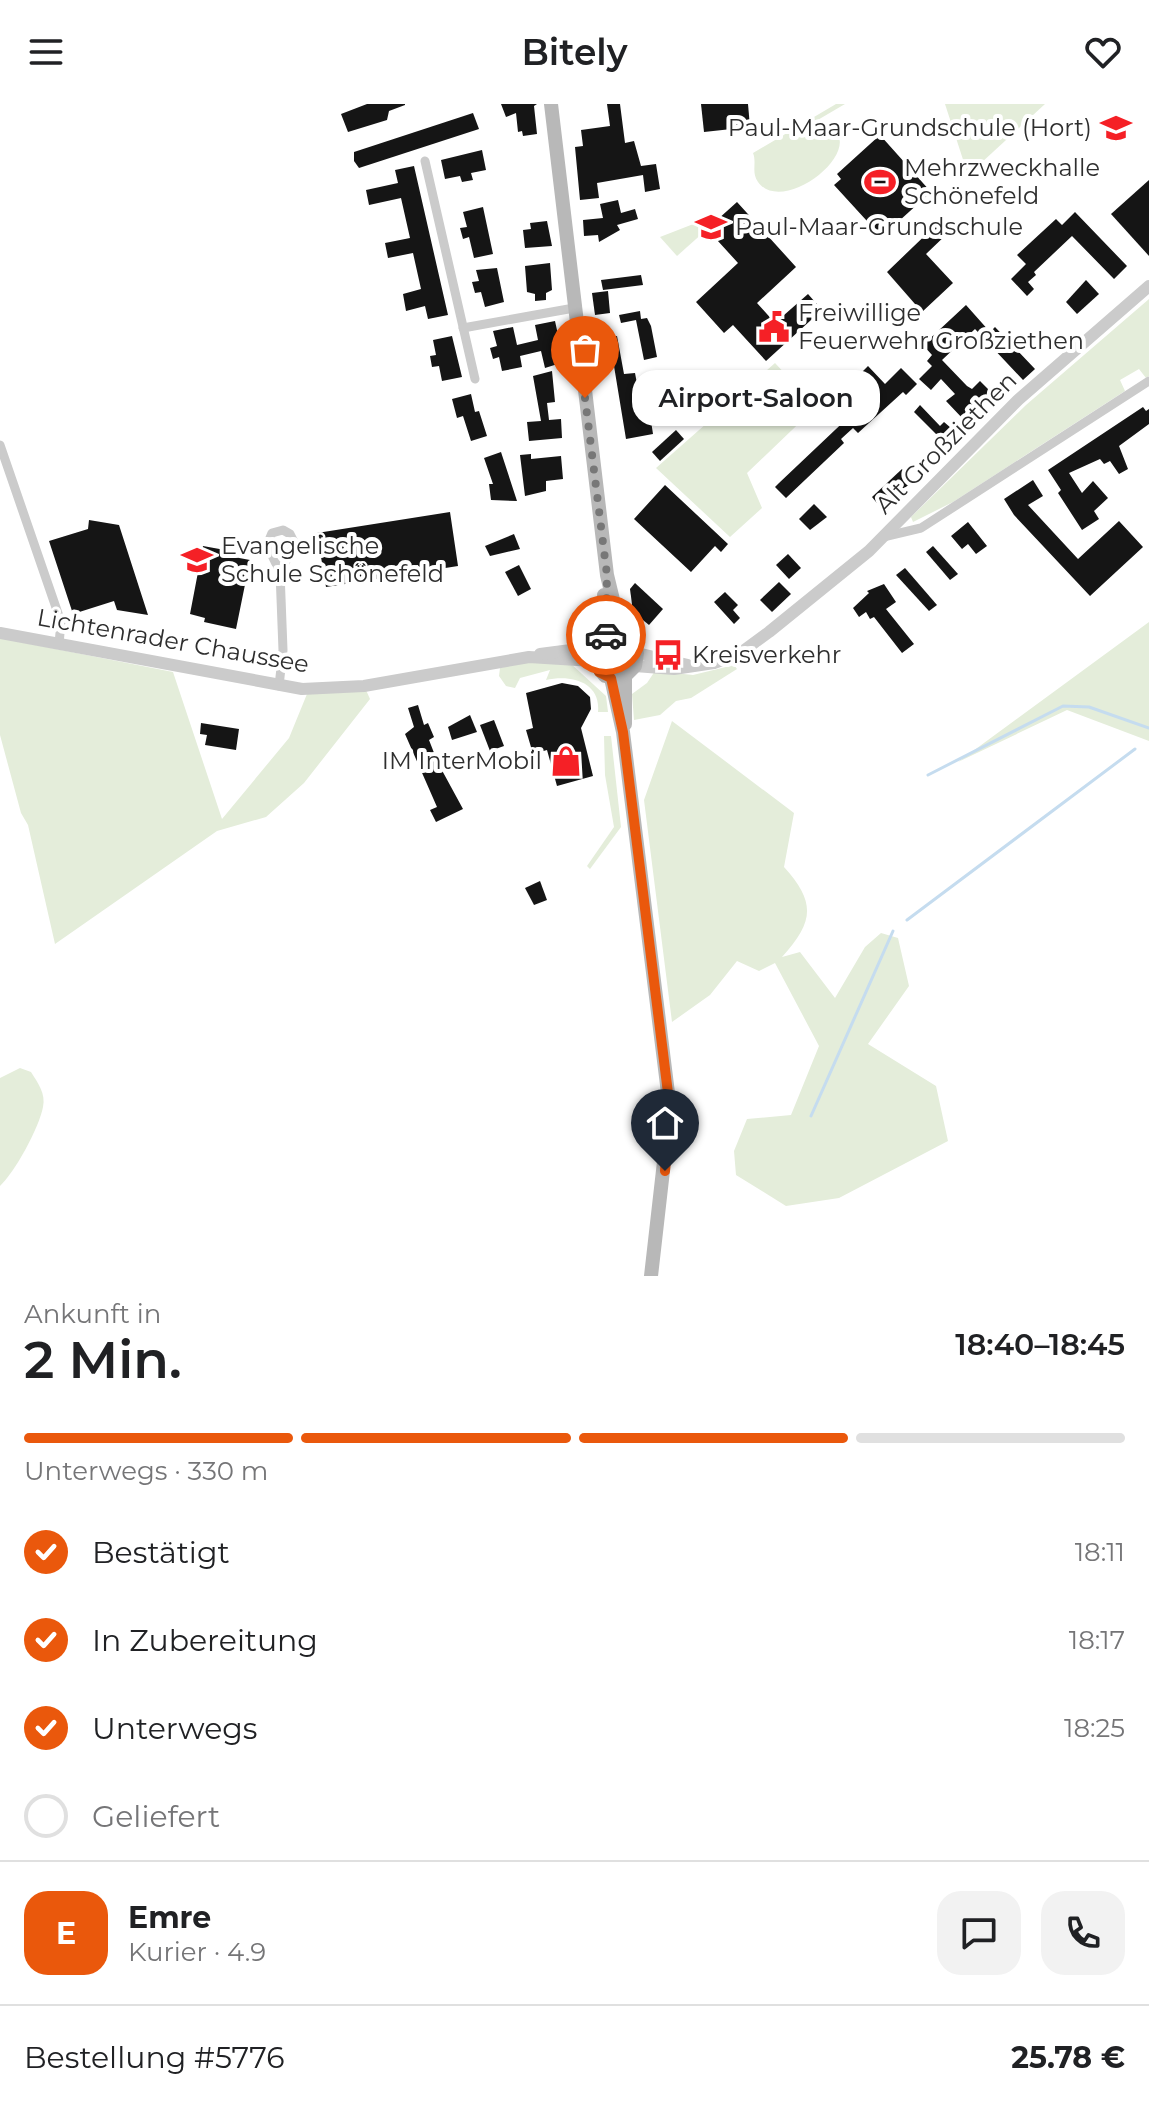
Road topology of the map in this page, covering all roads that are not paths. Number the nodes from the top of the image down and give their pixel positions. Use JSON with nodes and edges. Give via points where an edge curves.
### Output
{"nodes":[{"id":1,"x":551,"y":104,"type":"edge"},
{"id":2,"x":425,"y":161,"type":"dead end"},
{"id":3,"x":1149,"y":286,"type":"edge"},
{"id":4,"x":574,"y":308,"type":"junction"},
{"id":5,"x":463,"y":328,"type":"junction"},
{"id":6,"x":475,"y":379,"type":"dead end"},
{"id":7,"x":1149,"y":381,"type":"edge"},
{"id":8,"x":0,"y":445,"type":"edge"},
{"id":9,"x":883,"y":537,"type":"junction"},
{"id":10,"x":280,"y":572,"type":"dead end"},
{"id":11,"x":607,"y":575,"type":"junction"},
{"id":12,"x":0,"y":633,"type":"edge"},
{"id":13,"x":607,"y":635,"type":"junction"},
{"id":14,"x":623,"y":635,"type":"junction"},
{"id":15,"x":59,"y":644,"type":"junction"},
{"id":16,"x":594,"y":654,"type":"junction"},
{"id":17,"x":627,"y":668,"type":"junction"},
{"id":18,"x":279,"y":686,"type":"junction"},
{"id":19,"x":651,"y":1276,"type":"edge"}],
"edges":[{"from":1,"to":4,"type":"main road"},
{"from":2,"to":5,"type":"street"},
{"from":3,"to":9,"type":"street","name":"Alt Großziethen","via":[[1018,400]]},
{"from":4,"to":5,"type":"street"},
{"from":4,"to":11,"type":"main road"},
{"from":5,"to":6,"type":"street"},
{"from":7,"to":9,"type":"street","name":"Alt Großziethen","via":[[921,528]]},
{"from":8,"to":15,"type":"street","via":[[61,622]]},
{"from":9,"to":17,"type":"street","name":"Alt Großziethen","via":[[739,654],[691,666]]},
{"from":10,"to":18,"type":"street"},
{"from":11,"to":13,"type":"main road"},
{"from":11,"to":14,"type":"main road"},
{"from":12,"to":15,"type":"street","name":"Lichtenrader Chaussee"},
{"from":13,"to":14,"type":"main road"},
{"from":13,"to":16,"type":"main road"},
{"from":14,"to":17,"type":"main road","via":[[633,642]]},
{"from":15,"to":18,"type":"street","name":"Lichtenrader Chaussee"},
{"from":16,"to":17,"type":"main road","via":[[599,672]]},
{"from":16,"to":18,"type":"street","name":"Lichtenrader Chaussee","via":[[556,650],[364,686]]},
{"from":17,"to":19,"type":"main road","via":[[623,732],[670,1109]]}]}
